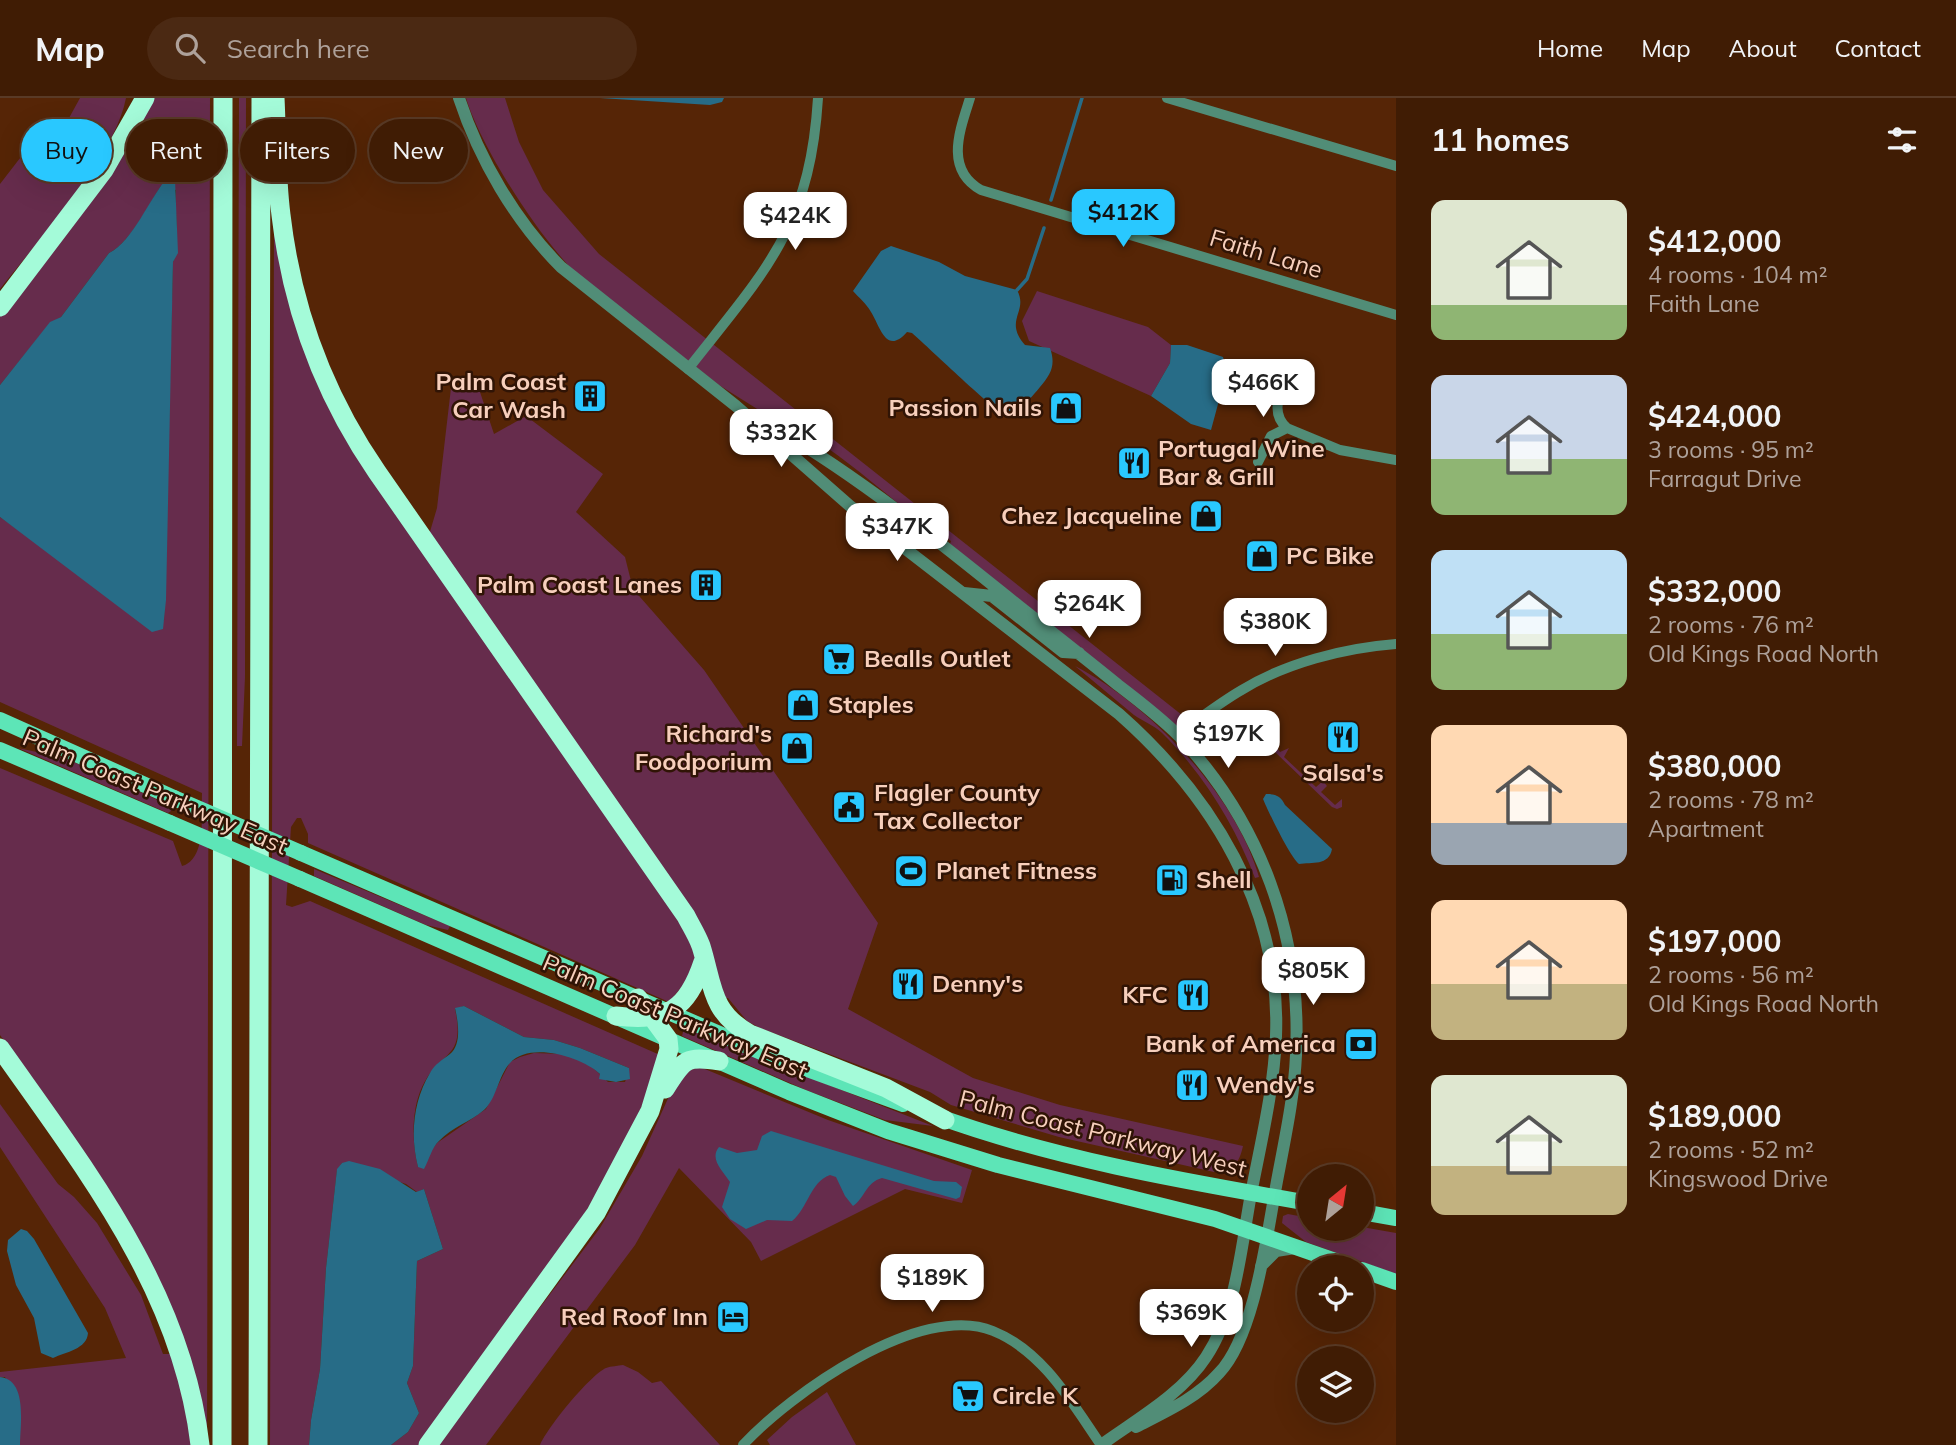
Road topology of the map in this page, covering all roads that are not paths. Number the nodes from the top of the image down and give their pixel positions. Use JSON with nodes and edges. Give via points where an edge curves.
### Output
{"nodes":[{"id":1,"x":145,"y":98,"type":"edge"},
{"id":2,"x":223,"y":98,"type":"edge"},
{"id":3,"x":261,"y":98,"type":"edge"},
{"id":4,"x":275,"y":98,"type":"edge"},
{"id":5,"x":459,"y":98,"type":"edge"},
{"id":6,"x":818,"y":98,"type":"edge"},
{"id":7,"x":970,"y":98,"type":"edge"},
{"id":8,"x":1167,"y":98,"type":"edge"},
{"id":9,"x":1396,"y":166,"type":"edge"},
{"id":10,"x":0,"y":307,"type":"edge"},
{"id":11,"x":1396,"y":315,"type":"edge"},
{"id":12,"x":688,"y":369,"type":"junction"},
{"id":13,"x":1283,"y":383,"type":"dead end"},
{"id":14,"x":736,"y":407,"type":"junction"},
{"id":15,"x":1287,"y":428,"type":"junction"},
{"id":16,"x":1396,"y":460,"type":"edge"},
{"id":17,"x":1258,"y":462,"type":"dead end"},
{"id":18,"x":964,"y":593,"type":"junction"},
{"id":19,"x":1396,"y":644,"type":"edge"},
{"id":20,"x":1079,"y":653,"type":"junction"},
{"id":21,"x":0,"y":720,"type":"edge"},
{"id":22,"x":1177,"y":734,"type":"junction"},
{"id":23,"x":0,"y":750,"type":"edge"},
{"id":24,"x":703,"y":962,"type":"junction"},
{"id":25,"x":638,"y":998,"type":"joint"},
{"id":26,"x":659,"y":1014,"type":"junction"},
{"id":27,"x":616,"y":1016,"type":"junction"},
{"id":28,"x":668,"y":1039,"type":"junction"},
{"id":29,"x":0,"y":1048,"type":"edge"},
{"id":30,"x":719,"y":1061,"type":"junction"},
{"id":31,"x":650,"y":1111,"type":"junction"},
{"id":32,"x":945,"y":1120,"type":"junction"},
{"id":33,"x":1251,"y":1193,"type":"junction"},
{"id":34,"x":1274,"y":1198,"type":"junction"},
{"id":35,"x":1297,"y":1201,"type":"edge"},
{"id":36,"x":1374,"y":1214,"type":"edge"},
{"id":37,"x":1396,"y":1218,"type":"edge"},
{"id":38,"x":1245,"y":1228,"type":"junction"},
{"id":39,"x":1266,"y":1235,"type":"junction"},
{"id":40,"x":1297,"y":1248,"type":"junction"},
{"id":41,"x":1318,"y":1255,"type":"edge"},
{"id":42,"x":1259,"y":1269,"type":"junction"},
{"id":43,"x":1374,"y":1274,"type":"edge"},
{"id":44,"x":1396,"y":1282,"type":"edge"},
{"id":45,"x":200,"y":1445,"type":"edge"},
{"id":46,"x":222,"y":1445,"type":"edge"},
{"id":47,"x":258,"y":1445,"type":"edge"},
{"id":48,"x":428,"y":1445,"type":"edge"},
{"id":49,"x":743,"y":1445,"type":"edge"},
{"id":50,"x":1101,"y":1445,"type":"edge"}],
"edges":[{"from":1,"to":10,"type":"highway","via":[[104,170]]},
{"from":2,"to":46,"type":"highway"},
{"from":3,"to":47,"type":"highway"},
{"from":4,"to":24,"type":"highway","via":[[280,203],[291,278],[308,338],[337,406],[371,463],[685,916],[701,946]]},
{"from":5,"to":12,"type":"street","via":[[487,164],[545,251]]},
{"from":6,"to":12,"type":"street","via":[[806,183],[785,238],[753,288]]},
{"from":7,"to":11,"type":"street","name":"Faith Lane","via":[[957,159],[965,176],[981,190]]},
{"from":8,"to":9,"type":"street"},
{"from":12,"to":14,"type":"street"},
{"from":13,"to":15,"type":"street","via":[[1277,412]]},
{"from":14,"to":18,"type":"street","via":[[850,506]]},
{"from":14,"to":20,"type":"street","via":[[820,454]]},
{"from":15,"to":16,"type":"street","via":[[1339,450]]},
{"from":15,"to":17,"type":"street","via":[[1271,436]]},
{"from":18,"to":20,"type":"street","via":[[992,596],[1063,652]]},
{"from":18,"to":33,"type":"street","via":[[1142,734],[1196,794],[1236,859],[1262,923],[1276,1020],[1273,1073]]},
{"from":19,"to":22,"type":"street","via":[[1319,658],[1275,674],[1242,689]]},
{"from":20,"to":22,"type":"street"},
{"from":21,"to":25,"type":"main road","bridge":true},
{"from":22,"to":34,"type":"street","via":[[1240,816],[1264,863],[1283,918],[1294,985],[1296,1056]]},
{"from":23,"to":27,"type":"main road","name":"Palm Coast Parkway East","bridge":true},
{"from":24,"to":26,"type":"highway","via":[[687,999]]},
{"from":24,"to":32,"type":"highway","via":[[719,1004],[744,1030],[886,1088]]},
{"from":25,"to":26,"type":"highway"},
{"from":26,"to":27,"type":"highway","via":[[642,1019]]},
{"from":26,"to":28,"type":"highway"},
{"from":26,"to":32,"type":"main road","name":"Palm Coast Parkway West"},
{"from":27,"to":28,"type":"main road","name":"Palm Coast Parkway East"},
{"from":28,"to":30,"type":"main road","name":"Palm Coast Parkway East"},
{"from":28,"to":31,"type":"highway","via":[[668,1056]]},
{"from":29,"to":45,"type":"highway","via":[[108,1204],[147,1271],[182,1360]]},
{"from":30,"to":31,"type":"highway","via":[[697,1057],[683,1063]]},
{"from":30,"to":38,"type":"main road","name":"Palm Coast Parkway East","via":[[888,1131],[1010,1168]]},
{"from":31,"to":48,"type":"highway","via":[[596,1213]]},
{"from":32,"to":33,"type":"main road","name":"Palm Coast Parkway West","via":[[1160,1177]]},
{"from":33,"to":34,"type":"main road","name":"Palm Coast Parkway West"},
{"from":33,"to":38,"type":"street"},
{"from":34,"to":35,"type":"main road","name":"Palm Coast Parkway West"},
{"from":34,"to":39,"type":"street"},
{"from":36,"to":37,"type":"main road"},
{"from":38,"to":39,"type":"main road","name":"Palm Coast Parkway East"},
{"from":38,"to":42,"type":"street","via":[[1226,1314],[1207,1356],[1185,1383],[1101,1445],[1187,1399],[1221,1372],[1241,1342]]},
{"from":39,"to":40,"type":"main road","name":"Palm Coast Parkway East"},
{"from":39,"to":42,"type":"street"},
{"from":40,"to":41,"type":"main road","name":"Palm Coast Parkway East"},
{"from":40,"to":42,"type":"street","via":[[1276,1251]]},
{"from":43,"to":44,"type":"main road"},
{"from":49,"to":50,"type":"street","via":[[804,1390],[853,1360],[929,1330],[967,1325],[999,1334],[1036,1360]]}]}
